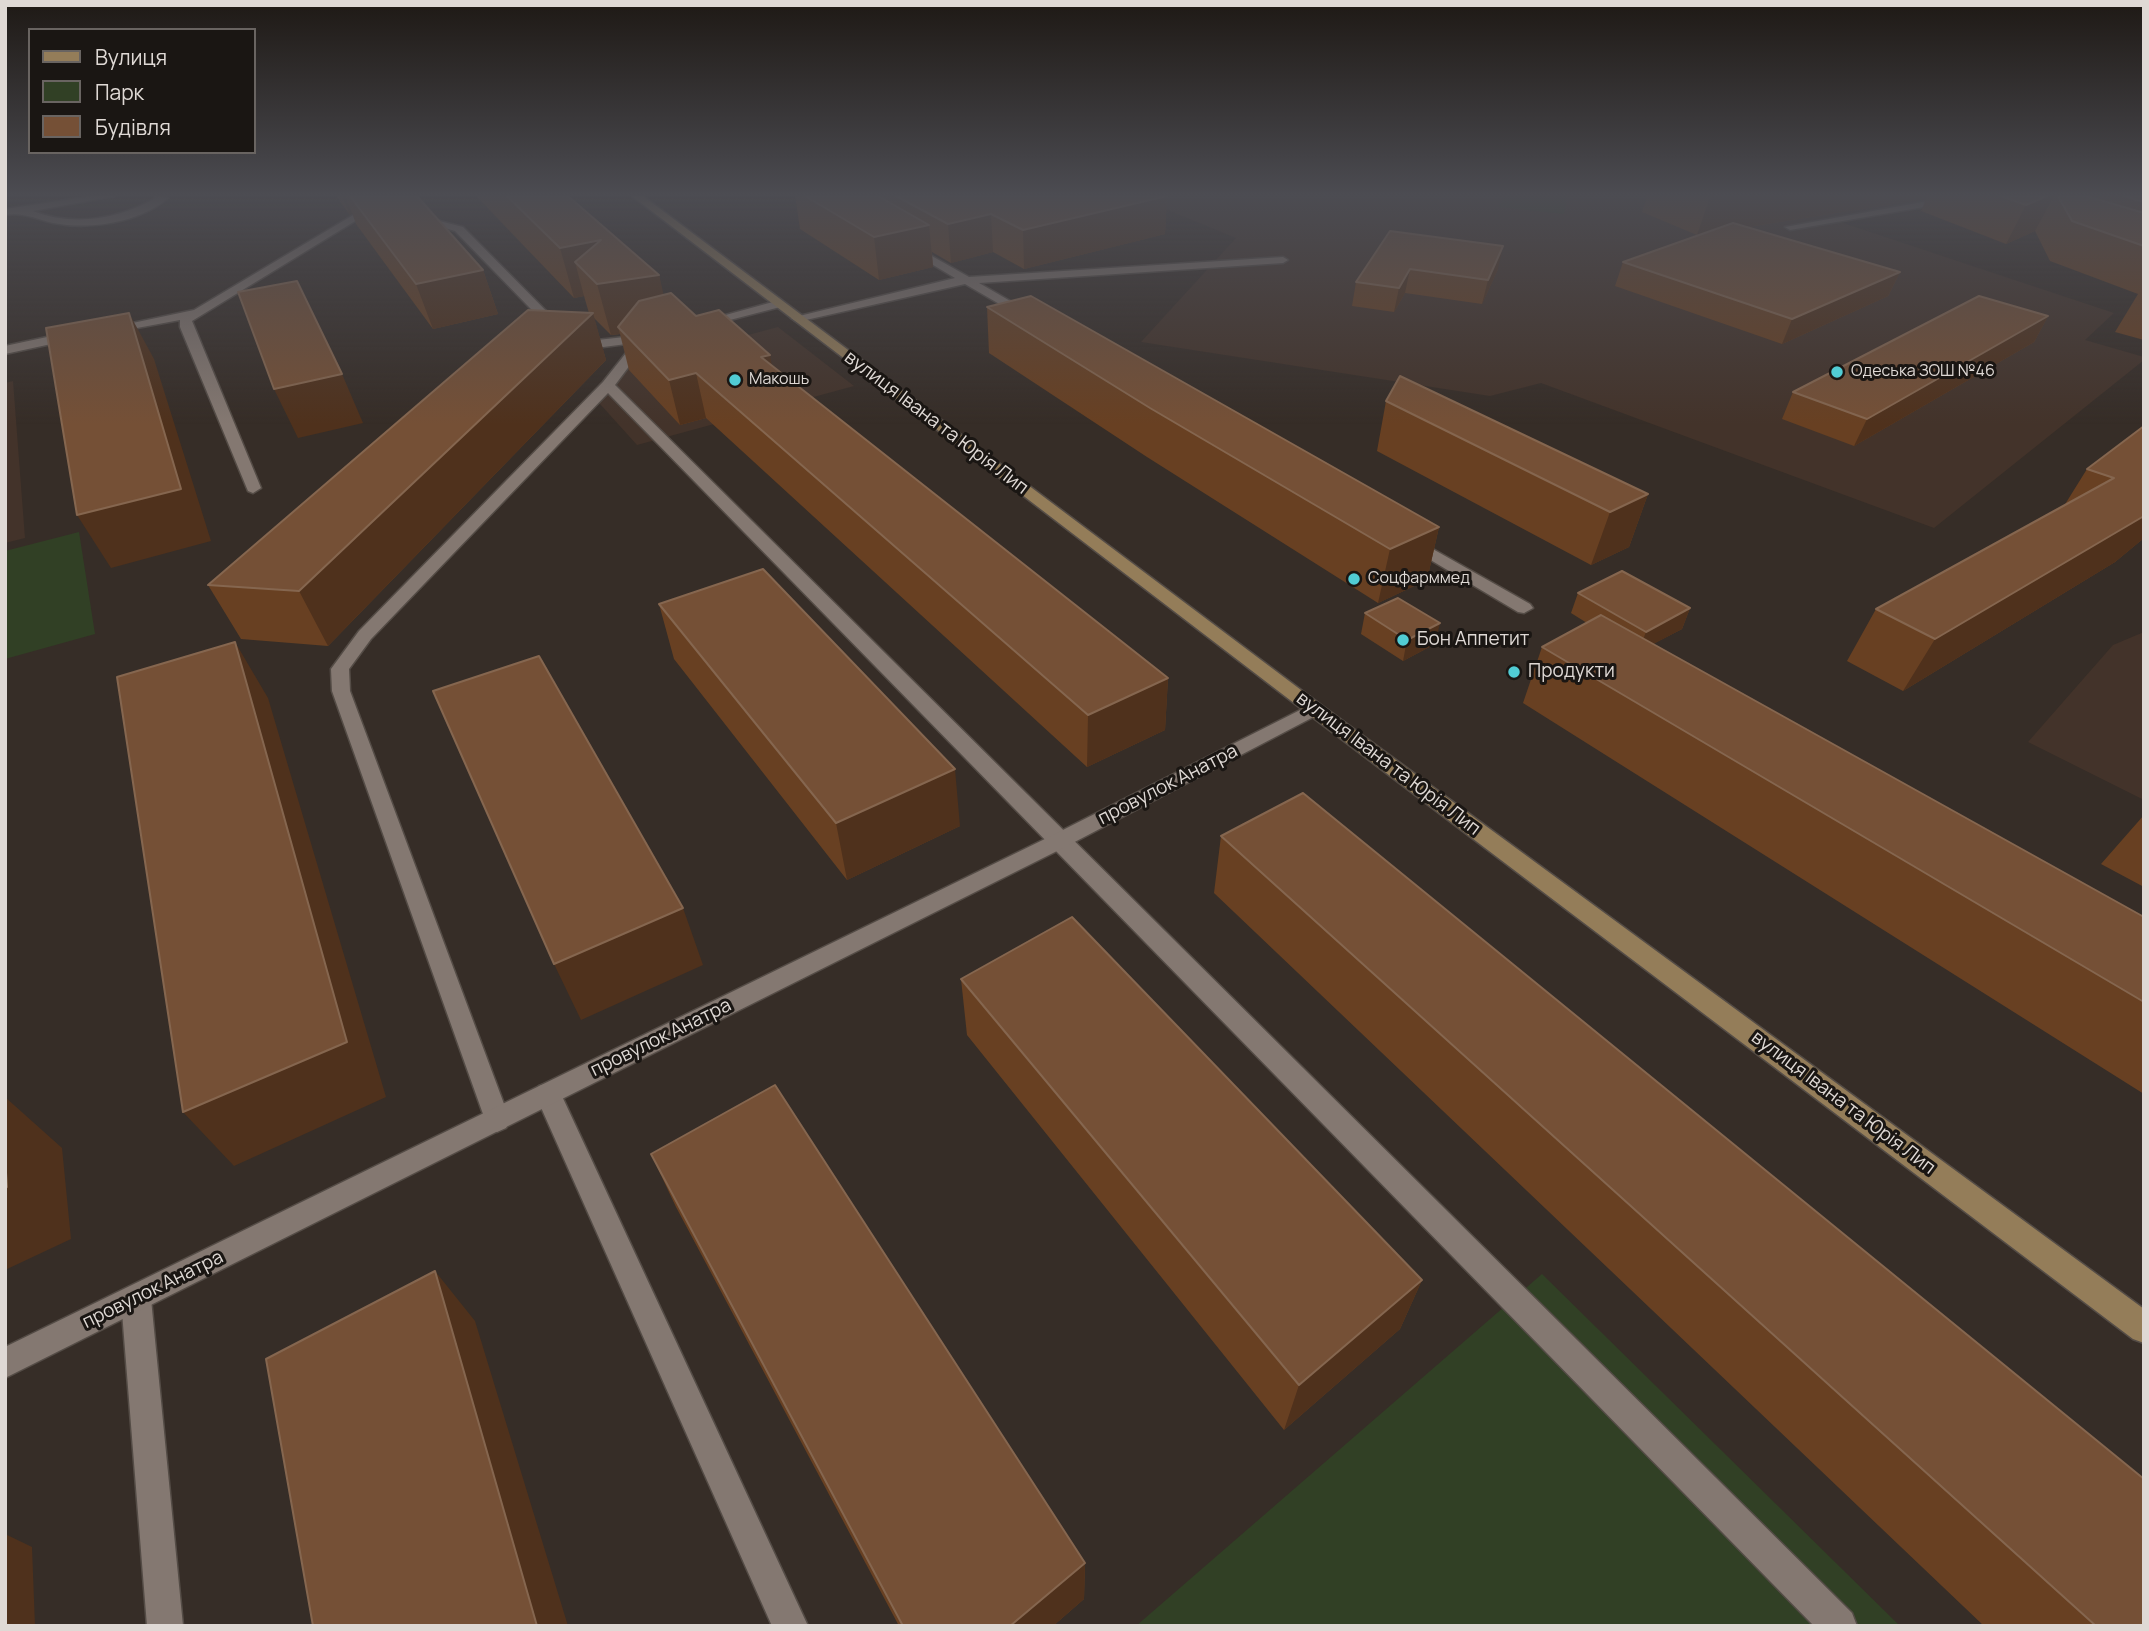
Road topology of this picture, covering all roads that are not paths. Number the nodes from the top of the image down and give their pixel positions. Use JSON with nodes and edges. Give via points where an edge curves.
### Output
{"nodes":[{"id":1,"x":266,"y":272,"type":"edge"},
{"id":2,"x":501,"y":272,"type":"edge"},
{"id":3,"x":737,"y":272,"type":"edge"},
{"id":4,"x":953,"y":272,"type":"edge"},
{"id":5,"x":1101,"y":272,"type":"edge"},
{"id":6,"x":968,"y":281,"type":"junction"},
{"id":7,"x":779,"y":304,"type":"junction"},
{"id":8,"x":198,"y":313,"type":"junction"},
{"id":9,"x":797,"y":318,"type":"junction"},
{"id":10,"x":1038,"y":323,"type":"edge"},
{"id":11,"x":685,"y":327,"type":"edge"},
{"id":12,"x":103,"y":330,"type":"edge"},
{"id":13,"x":89,"y":333,"type":"edge"},
{"id":14,"x":5,"y":351,"type":"edge"},
{"id":15,"x":608,"y":385,"type":"junction"},
{"id":16,"x":253,"y":488,"type":"dead end"},
{"id":17,"x":1394,"y":532,"type":"edge"},
{"id":18,"x":1524,"y":608,"type":"dead end"},
{"id":19,"x":1314,"y":709,"type":"junction"},
{"id":20,"x":1059,"y":841,"type":"junction"},
{"id":21,"x":548,"y":1094,"type":"junction"},
{"id":22,"x":497,"y":1120,"type":"junction"},
{"id":23,"x":136,"y":1299,"type":"junction"},
{"id":24,"x":2144,"y":1328,"type":"edge"},
{"id":25,"x":5,"y":1363,"type":"edge"},
{"id":26,"x":165,"y":1626,"type":"edge"},
{"id":27,"x":790,"y":1626,"type":"edge"},
{"id":28,"x":1839,"y":1626,"type":"edge"}],
"edges":[{"from":1,"to":8,"type":"street"},
{"from":2,"to":15,"type":"street","via":[[569,341],[588,345],[651,336]]},
{"from":3,"to":7,"type":"street","name":"вулиця Івана та Юрія Лип"},
{"from":4,"to":6,"type":"street"},
{"from":5,"to":6,"type":"street"},
{"from":6,"to":9,"type":"street"},
{"from":6,"to":10,"type":"street"},
{"from":7,"to":9,"type":"street","name":"вулиця Івана та Юрія Лип"},
{"from":7,"to":11,"type":"street"},
{"from":8,"to":12,"type":"street"},
{"from":8,"to":16,"type":"street","via":[[186,320],[186,327]]},
{"from":9,"to":19,"type":"street","name":"вулиця Івана та Юрія Лип"},
{"from":13,"to":14,"type":"street"},
{"from":15,"to":20,"type":"street"},
{"from":15,"to":22,"type":"street","via":[[365,635],[340,669],[341,691]]},
{"from":17,"to":18,"type":"street"},
{"from":19,"to":20,"type":"street","name":"провулок Анатра"},
{"from":19,"to":24,"type":"street","name":"вулиця Івана та Юрія Лип"},
{"from":20,"to":21,"type":"street","name":"провулок Анатра"},
{"from":20,"to":28,"type":"street"},
{"from":21,"to":22,"type":"street","name":"провулок Анатра"},
{"from":21,"to":27,"type":"street"},
{"from":22,"to":23,"type":"street","name":"провулок Анатра"},
{"from":23,"to":25,"type":"street","name":"провулок Анатра"},
{"from":23,"to":26,"type":"street"}]}
